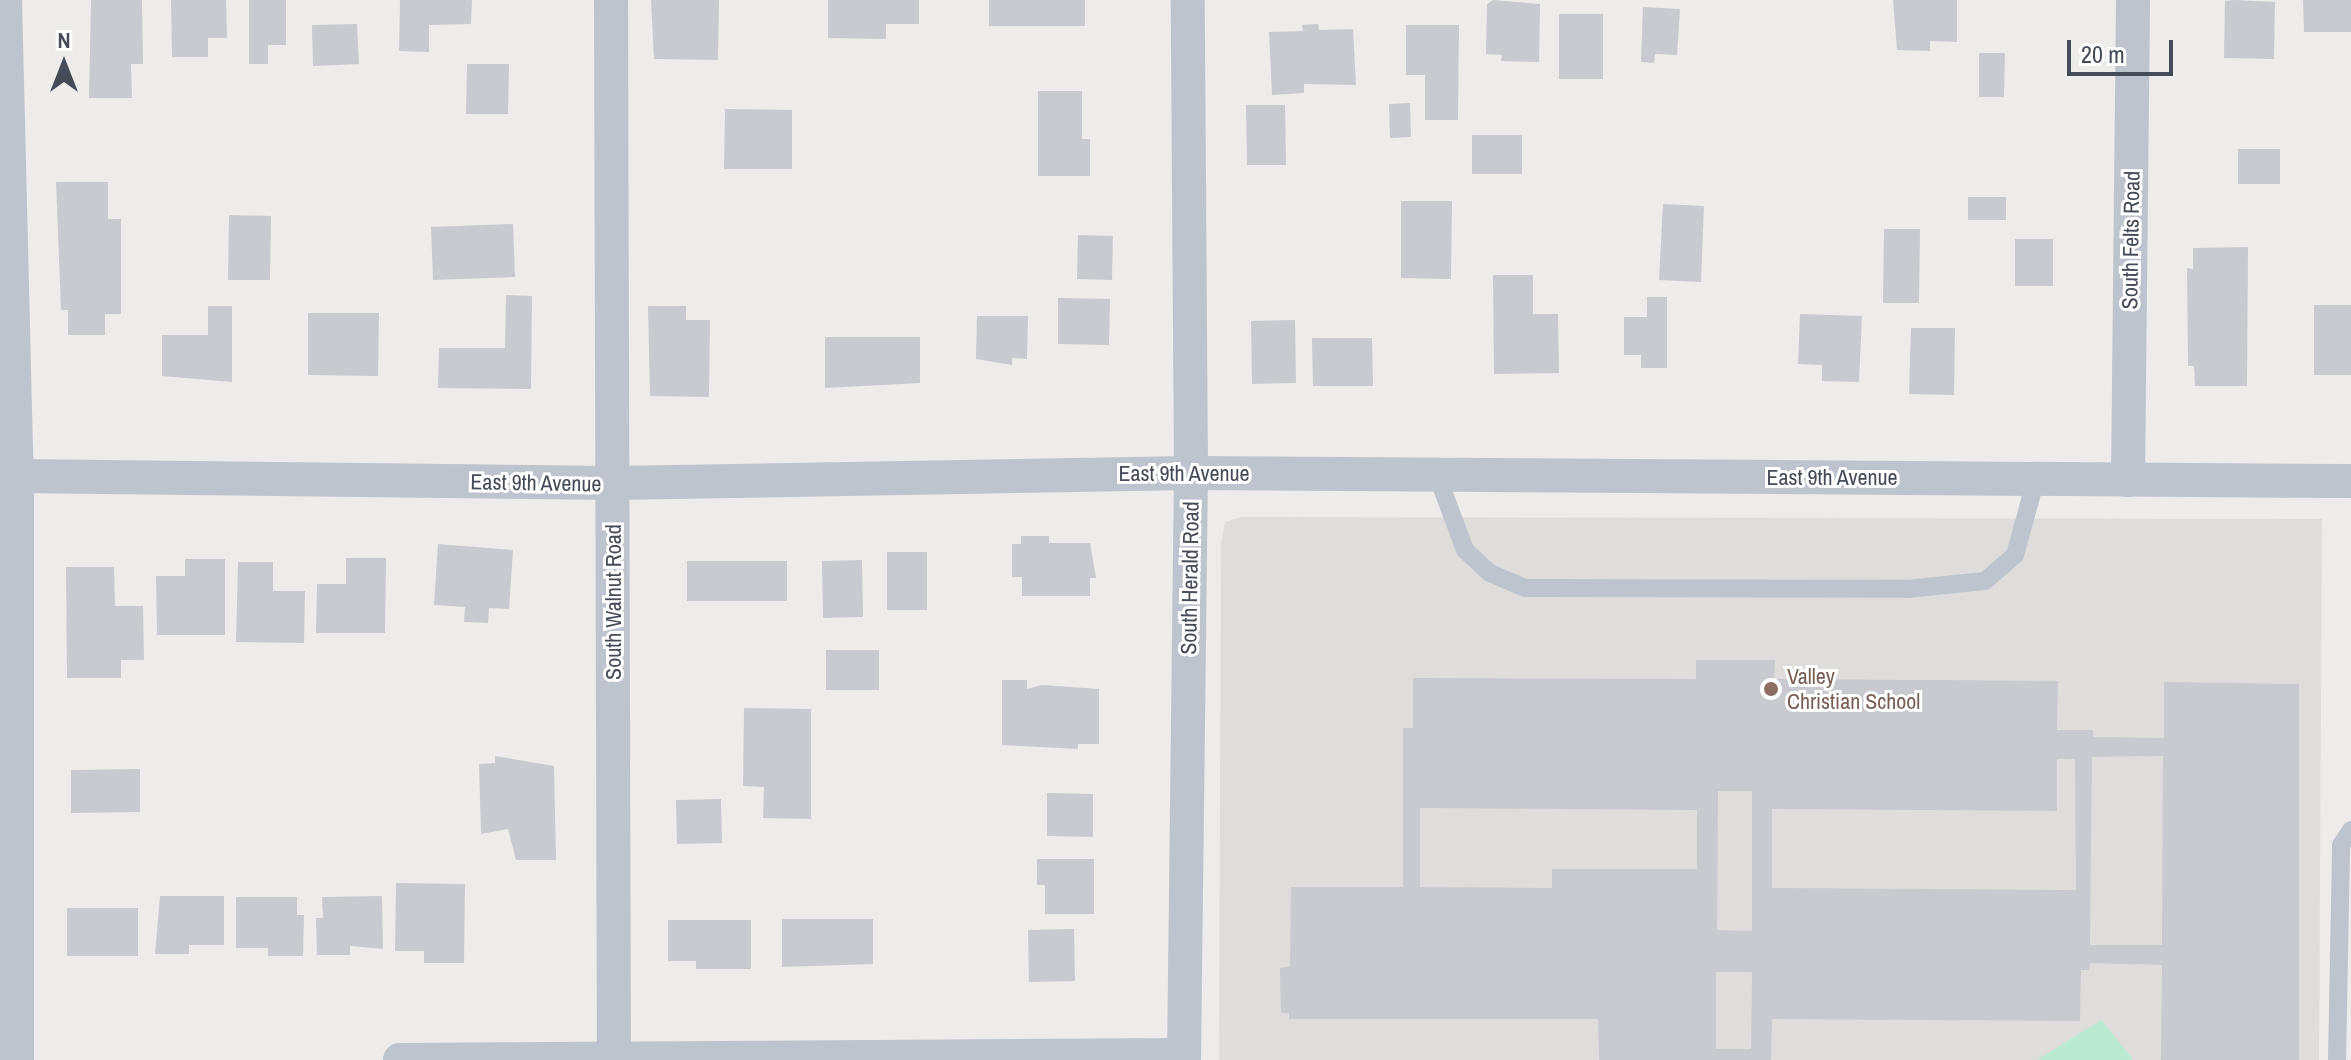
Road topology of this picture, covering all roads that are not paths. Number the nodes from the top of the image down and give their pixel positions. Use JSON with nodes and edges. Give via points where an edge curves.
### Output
{"nodes":[{"id":1,"x":5,"y":0,"type":"edge"},
{"id":2,"x":611,"y":0,"type":"edge"},
{"id":3,"x":1188,"y":0,"type":"edge"},
{"id":4,"x":2133,"y":0,"type":"edge"},
{"id":5,"x":1191,"y":473,"type":"junction"},
{"id":6,"x":1437,"y":475,"type":"junction"},
{"id":7,"x":17,"y":476,"type":"junction"},
{"id":8,"x":2036,"y":479,"type":"junction"},
{"id":9,"x":2128,"y":480,"type":"junction"},
{"id":10,"x":2351,"y":481,"type":"edge"},
{"id":11,"x":614,"y":483,"type":"junction"},
{"id":12,"x":2351,"y":830,"type":"edge"},
{"id":13,"x":614,"y":1058,"type":"edge"},
{"id":14,"x":1184,"y":1058,"type":"edge"},
{"id":15,"x":17,"y":1060,"type":"edge"},
{"id":16,"x":400,"y":1060,"type":"edge"},
{"id":17,"x":2337,"y":1060,"type":"edge"}],
"edges":[{"from":1,"to":7,"type":"street"},
{"from":2,"to":11,"type":"street","name":"South Walnut Road"},
{"from":3,"to":5,"type":"street","name":"South Herald Road"},
{"from":4,"to":9,"type":"street","name":"South Felts Road"},
{"from":5,"to":6,"type":"street","name":"East 9th Avenue"},
{"from":5,"to":11,"type":"street","name":"East 9th Avenue"},
{"from":5,"to":14,"type":"street","name":"South Herald Road"},
{"from":6,"to":8,"type":"street","name":"East 9th Avenue"},
{"from":6,"to":8,"type":"lane","via":[[1465,550],[1490,573],[1525,588],[1907,589],[1985,581],[2015,555]]},
{"from":7,"to":11,"type":"street","name":"East 9th Avenue"},
{"from":7,"to":15,"type":"street"},
{"from":8,"to":9,"type":"street","name":"East 9th Avenue"},
{"from":9,"to":10,"type":"street","name":"East 9th Avenue"},
{"from":11,"to":13,"type":"street","name":"South Walnut Road"},
{"from":12,"to":17,"type":"lane","via":[[2341,845],[2337,905]]},
{"from":13,"to":14,"type":"street"},
{"from":13,"to":16,"type":"street"}]}
